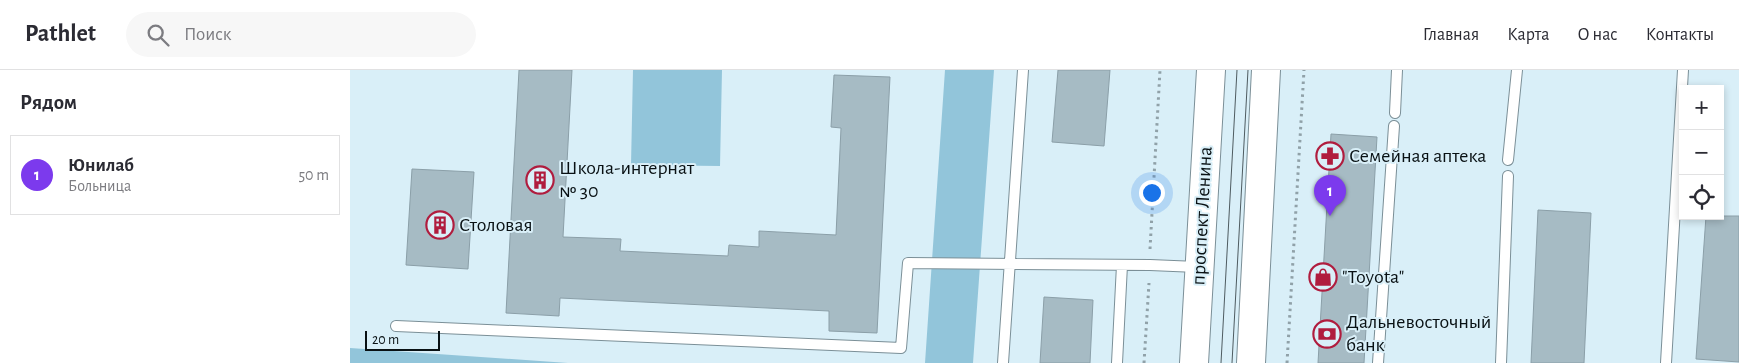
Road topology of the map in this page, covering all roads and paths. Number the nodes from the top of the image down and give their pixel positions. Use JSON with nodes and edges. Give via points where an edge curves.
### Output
{"nodes":[{"id":1,"x":1023,"y":70,"type":"edge"},
{"id":2,"x":1160,"y":70,"type":"edge"},
{"id":3,"x":1211,"y":70,"type":"edge"},
{"id":4,"x":1266,"y":70,"type":"edge"},
{"id":5,"x":1304,"y":70,"type":"edge"},
{"id":6,"x":1397,"y":70,"type":"edge"},
{"id":7,"x":1517,"y":70,"type":"edge"},
{"id":8,"x":1683,"y":70,"type":"edge"},
{"id":9,"x":1395,"y":113,"type":"dead end"},
{"id":10,"x":1394,"y":126,"type":"dead end"},
{"id":11,"x":1508,"y":160,"type":"dead end"},
{"id":12,"x":1508,"y":176,"type":"dead end"},
{"id":13,"x":1010,"y":265,"type":"junction"},
{"id":14,"x":1122,"y":265,"type":"junction"},
{"id":15,"x":1150,"y":265,"type":"junction"},
{"id":16,"x":1199,"y":267,"type":"junction"},
{"id":17,"x":396,"y":326,"type":"dead end"},
{"id":18,"x":1004,"y":363,"type":"edge"},
{"id":19,"x":1117,"y":363,"type":"edge"},
{"id":20,"x":1144,"y":363,"type":"edge"},
{"id":21,"x":1194,"y":363,"type":"edge"},
{"id":22,"x":1251,"y":363,"type":"edge"},
{"id":23,"x":1287,"y":363,"type":"edge"},
{"id":24,"x":1378,"y":363,"type":"edge"},
{"id":25,"x":1501,"y":363,"type":"edge"},
{"id":26,"x":1666,"y":363,"type":"edge"}],
"edges":[{"from":1,"to":13,"type":"lane"},
{"from":2,"to":15,"type":"path"},
{"from":3,"to":16,"type":"highway","name":"проспект Ленина"},
{"from":4,"to":22,"type":"highway"},
{"from":5,"to":23,"type":"path"},
{"from":6,"to":9,"type":"lane"},
{"from":7,"to":11,"type":"lane"},
{"from":8,"to":26,"type":"lane"},
{"from":10,"to":24,"type":"lane"},
{"from":12,"to":25,"type":"lane"},
{"from":13,"to":14,"type":"lane"},
{"from":13,"to":17,"type":"lane","via":[[908,263],[901,348]]},
{"from":13,"to":18,"type":"lane"},
{"from":14,"to":15,"type":"lane"},
{"from":14,"to":19,"type":"lane"},
{"from":15,"to":16,"type":"lane"},
{"from":15,"to":20,"type":"path"},
{"from":16,"to":21,"type":"highway","name":"проспект Ленина"}]}
